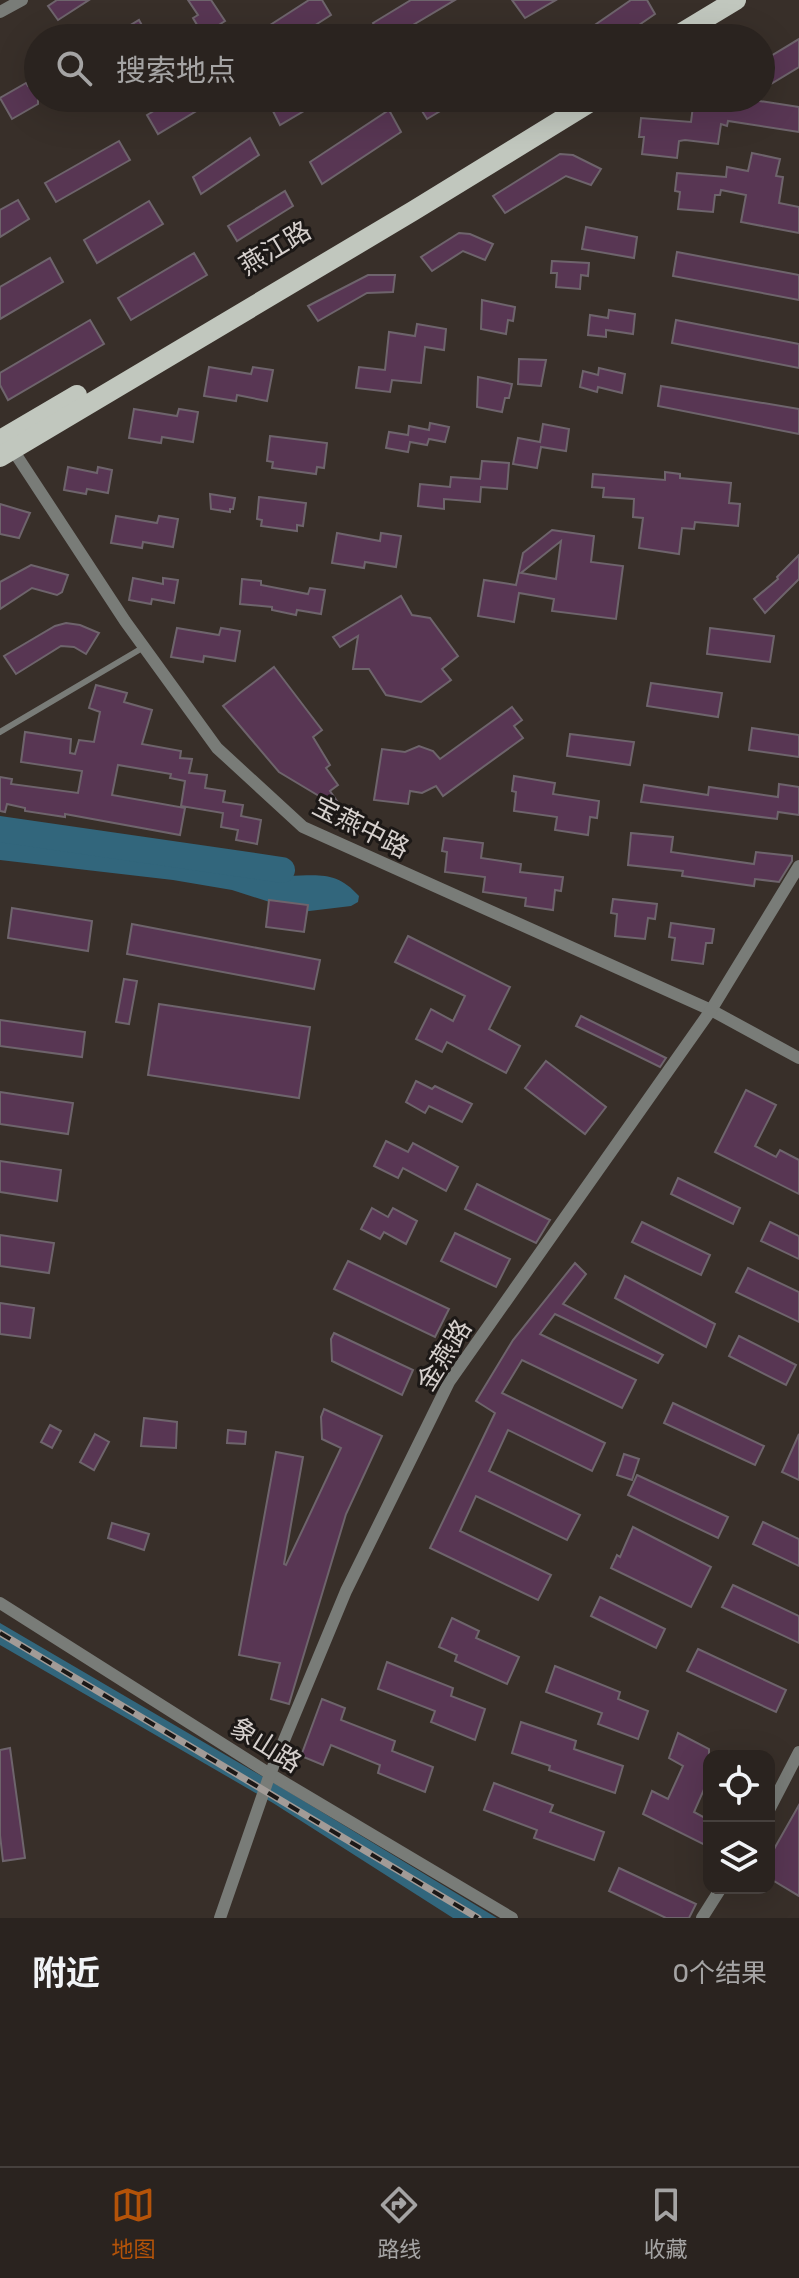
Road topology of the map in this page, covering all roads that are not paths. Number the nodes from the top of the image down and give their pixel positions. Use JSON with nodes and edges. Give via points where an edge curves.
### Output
{"nodes":[{"id":1,"x":22,"y":0,"type":"edge"},
{"id":2,"x":736,"y":0,"type":"edge"},
{"id":3,"x":754,"y":0,"type":"edge"},
{"id":4,"x":0,"y":12,"type":"edge"},
{"id":5,"x":696,"y":24,"type":"edge"},
{"id":6,"x":715,"y":24,"type":"edge"},
{"id":7,"x":552,"y":112,"type":"edge"},
{"id":8,"x":574,"y":112,"type":"edge"},
{"id":9,"x":4,"y":443,"type":"edge"},
{"id":10,"x":144,"y":647,"type":"junction"},
{"id":11,"x":0,"y":732,"type":"edge"},
{"id":12,"x":799,"y":866,"type":"edge"},
{"id":13,"x":711,"y":1010,"type":"junction"},
{"id":14,"x":799,"y":1058,"type":"edge"},
{"id":15,"x":0,"y":1603,"type":"edge"},
{"id":16,"x":799,"y":1752,"type":"edge"},
{"id":17,"x":270,"y":1774,"type":"junction"},
{"id":18,"x":775,"y":1798,"type":"edge"},
{"id":19,"x":717,"y":1894,"type":"edge"},
{"id":20,"x":220,"y":1918,"type":"edge"},
{"id":21,"x":512,"y":1918,"type":"edge"},
{"id":22,"x":702,"y":1918,"type":"edge"}],
"edges":[{"from":1,"to":4,"type":"street"},
{"from":2,"to":5,"type":"main road"},
{"from":3,"to":6,"type":"main road"},
{"from":7,"to":9,"type":"main road","name":"燕江路"},
{"from":8,"to":9,"type":"main road","via":[[413,211]]},
{"from":9,"to":10,"type":"street","name":"宝燕中路"},
{"from":10,"to":11,"type":"lane"},
{"from":10,"to":13,"type":"street","name":"宝燕中路","via":[[217,748],[303,827]]},
{"from":12,"to":13,"type":"street","name":"金燕路"},
{"from":13,"to":14,"type":"street","name":"宝燕中路"},
{"from":13,"to":17,"type":"street","name":"金燕路","via":[[449,1382],[346,1591]]},
{"from":15,"to":17,"type":"street","name":"象山路"},
{"from":16,"to":18,"type":"street"},
{"from":17,"to":20,"type":"street","name":"金燕路"},
{"from":17,"to":21,"type":"street","name":"象山路"},
{"from":19,"to":22,"type":"street"}]}
